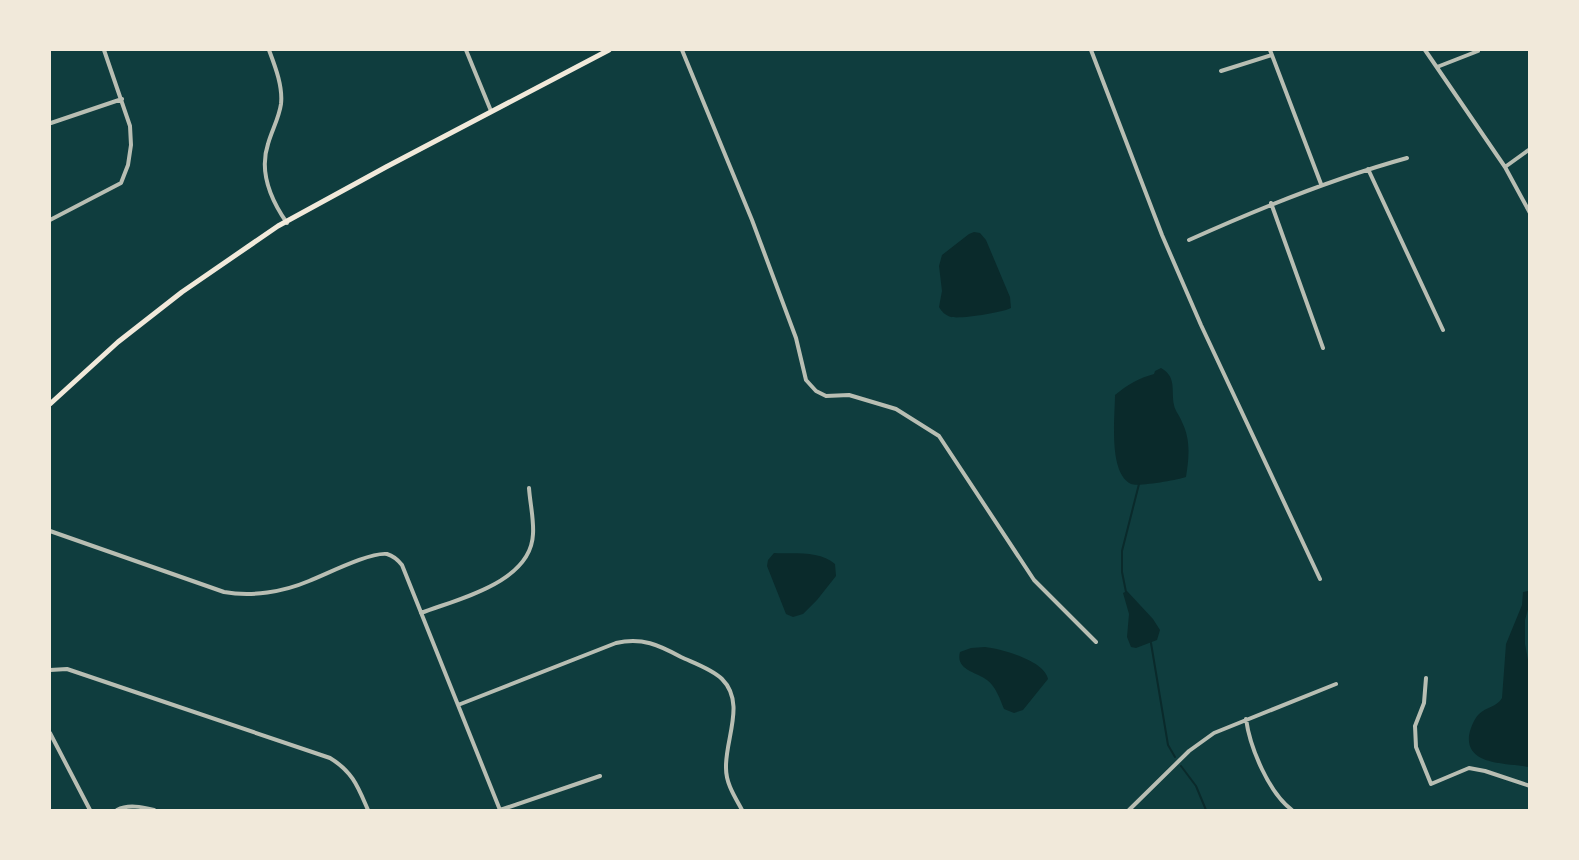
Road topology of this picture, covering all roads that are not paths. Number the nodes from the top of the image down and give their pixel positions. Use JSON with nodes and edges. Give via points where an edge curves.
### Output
{"nodes":[{"id":1,"x":104,"y":50,"type":"edge"},
{"id":2,"x":269,"y":50,"type":"edge"},
{"id":3,"x":466,"y":50,"type":"edge"},
{"id":4,"x":609,"y":50,"type":"edge"},
{"id":5,"x":682,"y":50,"type":"edge"},
{"id":6,"x":1092,"y":50,"type":"edge"},
{"id":7,"x":1425,"y":50,"type":"edge"},
{"id":8,"x":1478,"y":51,"type":"dead end"},
{"id":9,"x":1271,"y":52,"type":"edge"},
{"id":10,"x":1437,"y":67,"type":"junction"},
{"id":11,"x":1221,"y":71,"type":"dead end"},
{"id":12,"x":122,"y":99,"type":"junction"},
{"id":13,"x":491,"y":111,"type":"junction"},
{"id":14,"x":51,"y":123,"type":"dead end"},
{"id":15,"x":1530,"y":149,"type":"edge"},
{"id":16,"x":1407,"y":158,"type":"dead end"},
{"id":17,"x":1505,"y":167,"type":"junction"},
{"id":18,"x":1368,"y":169,"type":"junction"},
{"id":19,"x":1321,"y":184,"type":"junction"},
{"id":20,"x":1271,"y":203,"type":"junction"},
{"id":21,"x":1530,"y":213,"type":"edge"},
{"id":22,"x":50,"y":220,"type":"edge"},
{"id":23,"x":287,"y":223,"type":"junction"},
{"id":24,"x":1189,"y":240,"type":"dead end"},
{"id":25,"x":1443,"y":330,"type":"dead end"},
{"id":26,"x":1323,"y":348,"type":"dead end"},
{"id":27,"x":50,"y":404,"type":"edge"},
{"id":28,"x":529,"y":488,"type":"dead end"},
{"id":29,"x":50,"y":531,"type":"edge"},
{"id":30,"x":1320,"y":579,"type":"dead end"},
{"id":31,"x":421,"y":613,"type":"junction"},
{"id":32,"x":1096,"y":642,"type":"dead end"},
{"id":33,"x":50,"y":670,"type":"edge"},
{"id":34,"x":1426,"y":678,"type":"dead end"},
{"id":35,"x":1336,"y":684,"type":"dead end"},
{"id":36,"x":459,"y":705,"type":"junction"},
{"id":37,"x":1246,"y":719,"type":"junction"},
{"id":38,"x":50,"y":733,"type":"edge"},
{"id":39,"x":600,"y":776,"type":"dead end"},
{"id":40,"x":1530,"y":786,"type":"edge"},
{"id":41,"x":90,"y":810,"type":"edge"},
{"id":42,"x":117,"y":810,"type":"edge"},
{"id":43,"x":154,"y":810,"type":"edge"},
{"id":44,"x":368,"y":810,"type":"edge"},
{"id":45,"x":500,"y":810,"type":"edge"},
{"id":46,"x":742,"y":810,"type":"edge"},
{"id":47,"x":1129,"y":810,"type":"edge"},
{"id":48,"x":1292,"y":810,"type":"edge"}],
"edges":[{"from":1,"to":12,"type":"street"},
{"from":2,"to":23,"type":"street","via":[[281,102],[264,166],[267,183]]},
{"from":3,"to":13,"type":"street"},
{"from":4,"to":13,"type":"main road"},
{"from":5,"to":32,"type":"street","via":[[753,220],[796,338],[806,381],[826,396],[849,395],[896,409],[939,436],[1034,580]]},
{"from":6,"to":30,"type":"street","via":[[1196,315]]},
{"from":7,"to":10,"type":"street"},
{"from":8,"to":10,"type":"street"},
{"from":9,"to":11,"type":"street"},
{"from":9,"to":19,"type":"street"},
{"from":10,"to":17,"type":"street"},
{"from":12,"to":14,"type":"street"},
{"from":12,"to":22,"type":"street","via":[[132,145],[121,183]]},
{"from":13,"to":23,"type":"main road"},
{"from":15,"to":17,"type":"street"},
{"from":16,"to":18,"type":"street"},
{"from":17,"to":21,"type":"street"},
{"from":18,"to":19,"type":"street"},
{"from":18,"to":25,"type":"street"},
{"from":19,"to":20,"type":"street"},
{"from":20,"to":24,"type":"street"},
{"from":20,"to":26,"type":"street"},
{"from":23,"to":27,"type":"main road","via":[[182,292],[118,342]]},
{"from":28,"to":31,"type":"street","via":[[533,535],[516,570],[500,582]]},
{"from":29,"to":31,"type":"street","via":[[244,596],[306,583],[360,560],[386,554],[402,565]]},
{"from":31,"to":36,"type":"street"},
{"from":33,"to":44,"type":"street","via":[[67,669],[330,759],[355,780]]},
{"from":34,"to":40,"type":"street","via":[[1424,703],[1415,726],[1416,747],[1431,784],[1468,768]]},
{"from":35,"to":37,"type":"street"},
{"from":36,"to":45,"type":"street"},
{"from":36,"to":46,"type":"street","via":[[616,643],[636,640],[656,644],[720,676],[731,693],[734,712],[726,767],[728,783]]},
{"from":37,"to":47,"type":"street","via":[[1214,733],[1189,751]]},
{"from":37,"to":48,"type":"street","via":[[1252,744],[1274,793]]},
{"from":38,"to":41,"type":"street"},
{"from":39,"to":45,"type":"street"},
{"from":42,"to":43,"type":"street"}]}
